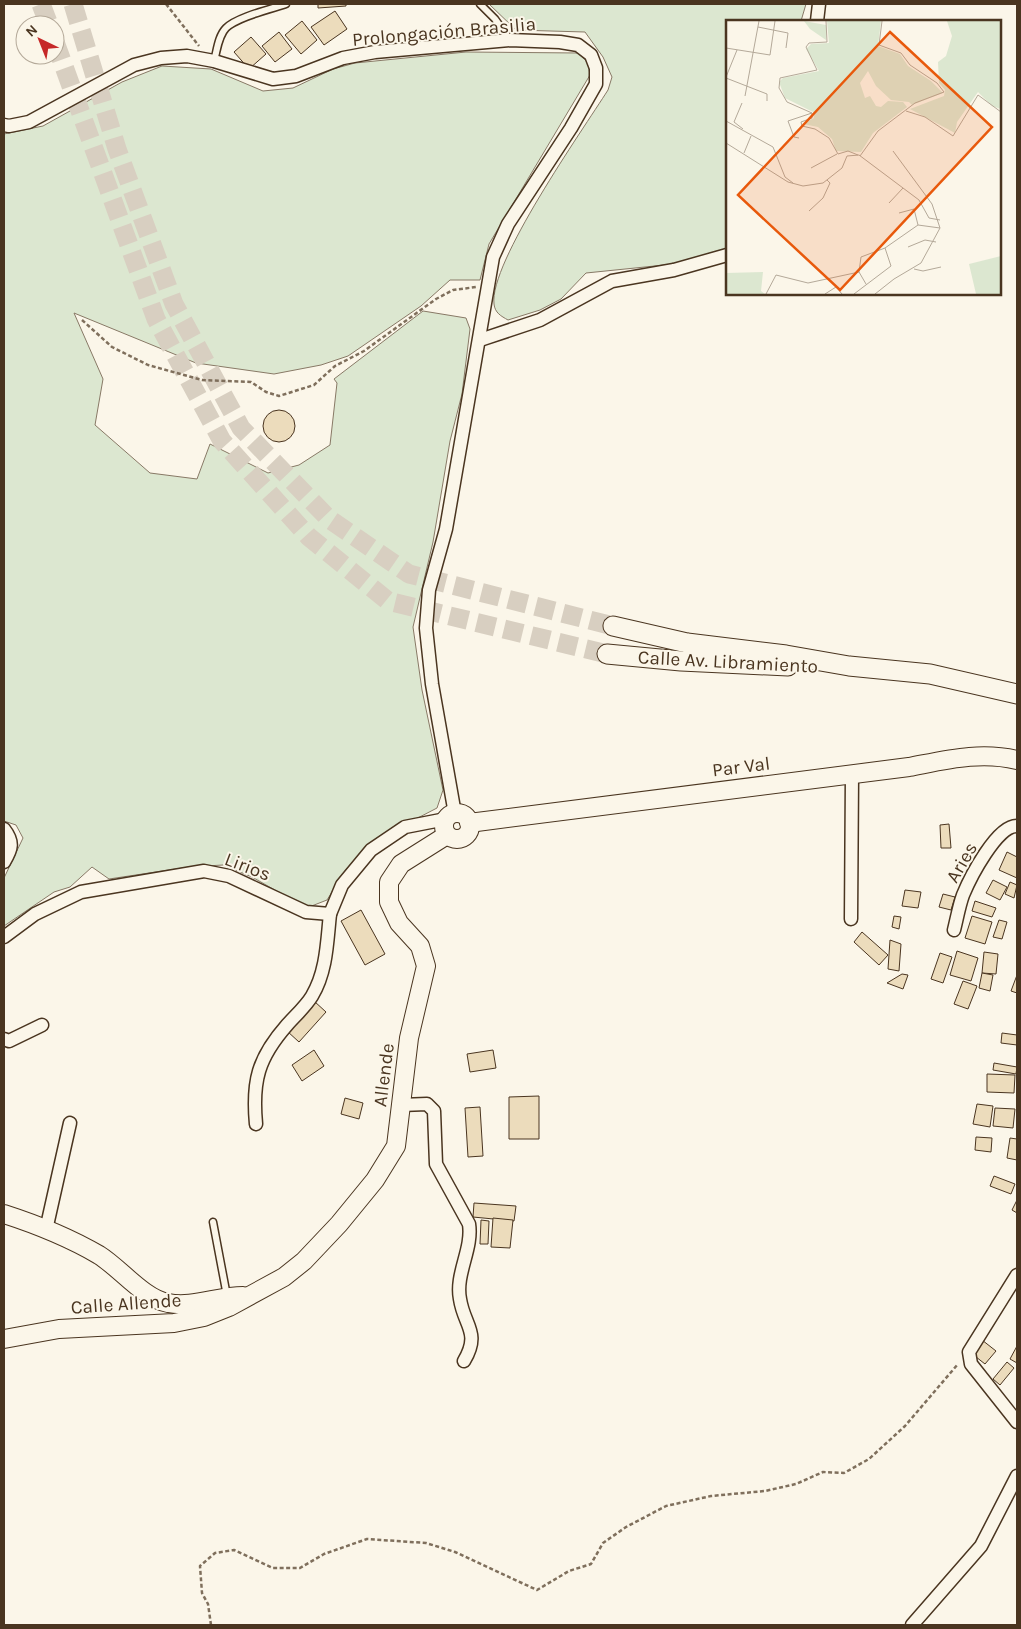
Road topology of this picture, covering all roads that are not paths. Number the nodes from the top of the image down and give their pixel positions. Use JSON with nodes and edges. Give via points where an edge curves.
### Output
{"nodes":[{"id":1,"x":286,"y":4,"type":"edge"},
{"id":2,"x":480,"y":4,"type":"edge"},
{"id":3,"x":819,"y":4,"type":"edge"},
{"id":4,"x":817,"y":20,"type":"edge"},
{"id":5,"x":510,"y":40,"type":"junction"},
{"id":6,"x":213,"y":61,"type":"junction"},
{"id":7,"x":4,"y":125,"type":"edge"},
{"id":8,"x":726,"y":255,"type":"edge"},
{"id":9,"x":480,"y":340,"type":"junction"},
{"id":10,"x":613,"y":626,"type":"tunnel mouth"},
{"id":11,"x":607,"y":654,"type":"tunnel mouth"},
{"id":12,"x":849,"y":666,"type":"junction"},
{"id":13,"x":1017,"y":694,"type":"edge"},
{"id":14,"x":1017,"y":760,"type":"edge"},
{"id":15,"x":852,"y":774,"type":"junction"},
{"id":16,"x":454,"y":823,"type":"junction"},
{"id":17,"x":1017,"y":826,"type":"edge"},
{"id":18,"x":4,"y":829,"type":"edge"},
{"id":19,"x":4,"y":862,"type":"edge"},
{"id":20,"x":330,"y":914,"type":"junction"},
{"id":21,"x":851,"y":920,"type":"dead end"},
{"id":22,"x":954,"y":930,"type":"dead end"},
{"id":23,"x":4,"y":937,"type":"edge"},
{"id":24,"x":42,"y":1025,"type":"dead end"},
{"id":25,"x":4,"y":1039,"type":"edge"},
{"id":26,"x":401,"y":1105,"type":"junction"},
{"id":27,"x":70,"y":1123,"type":"dead end"},
{"id":28,"x":256,"y":1124,"type":"dead end"},
{"id":29,"x":4,"y":1214,"type":"edge"},
{"id":30,"x":213,"y":1222,"type":"dead end"},
{"id":31,"x":46,"y":1230,"type":"junction"},
{"id":32,"x":1017,"y":1275,"type":"edge"},
{"id":33,"x":227,"y":1296,"type":"junction"},
{"id":34,"x":246,"y":1296,"type":"junction"},
{"id":35,"x":4,"y":1339,"type":"edge"},
{"id":36,"x":464,"y":1361,"type":"dead end"},
{"id":37,"x":1017,"y":1422,"type":"edge"},
{"id":38,"x":1017,"y":1476,"type":"edge"},
{"id":39,"x":912,"y":1625,"type":"edge"}],
"edges":[{"from":1,"to":6,"type":"lane","via":[[227,27]]},
{"from":2,"to":5,"type":"lane"},
{"from":3,"to":4,"type":"street"},
{"from":5,"to":6,"type":"street","name":"Prolongación Brasilia","via":[[375,52],[344,58],[296,76],[274,79]]},
{"from":5,"to":9,"type":"street","name":"Prolongación Brasilia","via":[[578,45],[591,55],[596,68],[596,84],[508,224],[493,257]]},
{"from":6,"to":7,"type":"street","name":"Prolongación Brasilia","via":[[187,56],[134,65],[29,122]]},
{"from":8,"to":9,"type":"street","via":[[674,270],[612,280],[540,320]]},
{"from":9,"to":16,"type":"street","name":"Prolongación Brasilia","via":[[446,530],[428,590],[426,628],[432,684]]},
{"from":10,"to":12,"type":"main road","name":"Calle Av. Libramiento","via":[[687,643]]},
{"from":11,"to":12,"type":"main road","name":"Calle Av. Libramiento","via":[[681,662]]},
{"from":12,"to":13,"type":"main road","name":"Calle Av. Libramiento","via":[[930,674]]},
{"from":14,"to":15,"type":"street","name":"Par Val","via":[[996,755],[962,756]]},
{"from":15,"to":16,"type":"street","name":"Par Val"},
{"from":15,"to":21,"type":"street"},
{"from":16,"to":20,"type":"street","via":[[405,827],[371,850],[342,885]]},
{"from":16,"to":26,"type":"street","name":"Allende","via":[[401,864],[389,882],[389,902],[398,923],[420,946],[426,966],[409,1038]]},
{"from":17,"to":22,"type":"street","name":"Aries","via":[[1000,834],[974,874],[962,896]]},
{"from":18,"to":19,"type":"street","via":[[12,849]]},
{"from":20,"to":23,"type":"street","name":"Lirios","via":[[306,912],[229,876],[204,871],[81,892],[35,914]]},
{"from":20,"to":28,"type":"street","via":[[325,964],[312,996],[275,1038],[258,1068],[253,1097]]},
{"from":24,"to":25,"type":"street","via":[[9,1041]]},
{"from":26,"to":34,"type":"street","name":"Allende","via":[[396,1146],[375,1180],[304,1261],[284,1277]]},
{"from":26,"to":36,"type":"street","via":[[427,1104],[434,1112],[436,1164],[469,1224],[471,1233],[459,1287],[472,1339]]},
{"from":27,"to":31,"type":"street"},
{"from":29,"to":31,"type":"street"},
{"from":30,"to":33,"type":"lane"},
{"from":31,"to":33,"type":"street","via":[[98,1255],[165,1303],[180,1305]]},
{"from":32,"to":37,"type":"street","via":[[969,1352],[972,1364]]},
{"from":33,"to":34,"type":"street"},
{"from":34,"to":35,"type":"street","name":"Calle Allende","via":[[230,1307],[204,1317],[174,1323],[59,1329]]},
{"from":38,"to":39,"type":"street","via":[[981,1546]]}]}
